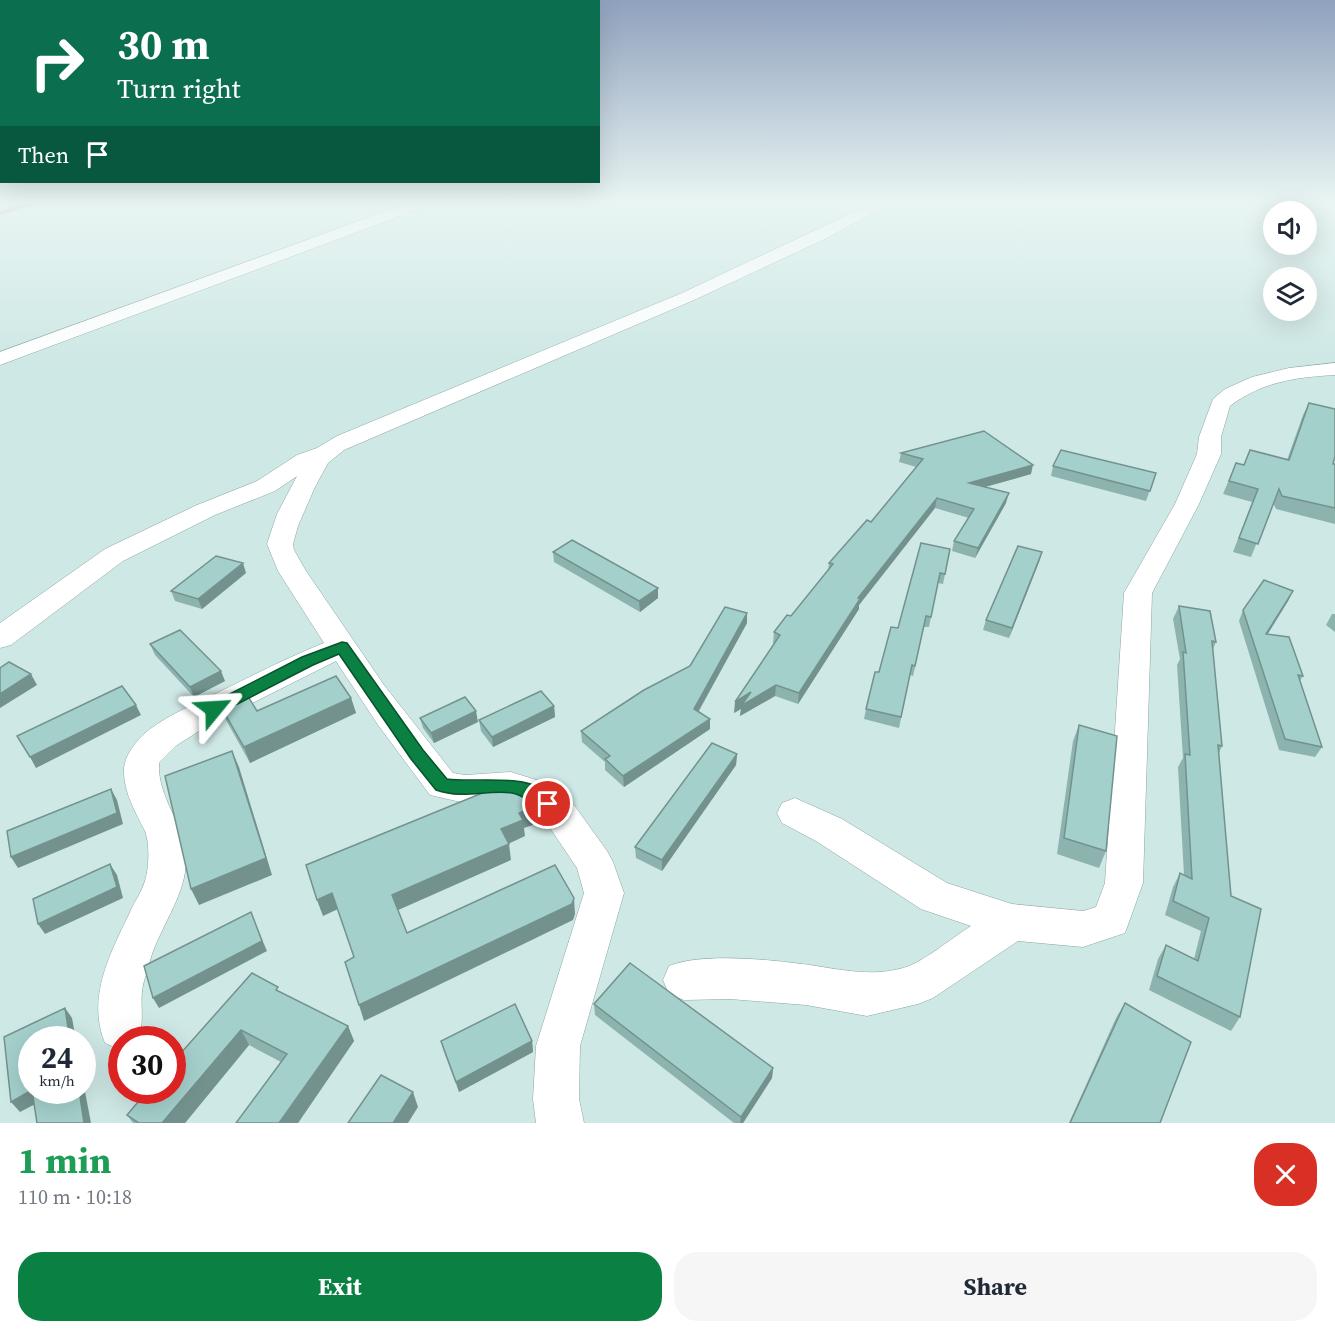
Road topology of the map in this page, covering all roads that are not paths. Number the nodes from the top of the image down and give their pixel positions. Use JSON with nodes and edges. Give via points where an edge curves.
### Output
{"nodes":[{"id":1,"x":280,"y":255,"type":"edge"},
{"id":2,"x":779,"y":255,"type":"edge"},
{"id":3,"x":0,"y":359,"type":"edge"},
{"id":4,"x":1335,"y":369,"type":"edge"},
{"id":5,"x":325,"y":453,"type":"junction"},
{"id":6,"x":0,"y":638,"type":"edge"},
{"id":7,"x":342,"y":647,"type":"junction"},
{"id":8,"x":795,"y":813,"type":"dead end"},
{"id":9,"x":1012,"y":922,"type":"junction"},
{"id":10,"x":684,"y":980,"type":"dead end"},
{"id":11,"x":121,"y":1026,"type":"edge"},
{"id":12,"x":560,"y":1123,"type":"edge"}],
"edges":[{"from":1,"to":3,"type":"street"},
{"from":2,"to":5,"type":"street","via":[[680,301],[354,436]]},
{"from":4,"to":9,"type":"street","via":[[1283,375],[1246,385],[1220,403],[1209,454],[1187,504],[1138,593],[1124,883],[1112,920],[1083,929]]},
{"from":5,"to":6,"type":"street","via":[[305,460],[266,486],[114,555]]},
{"from":5,"to":7,"type":"street","via":[[288,517],[280,544],[288,564]]},
{"from":7,"to":11,"type":"street","via":[[195,718],[165,736],[142,760],[141,773],[152,812],[164,831],[167,859],[164,881],[118,993]]},
{"from":7,"to":12,"type":"street","via":[[442,785],[465,789],[511,786],[536,794],[561,815],[594,862],[604,893],[558,1046],[556,1099]]},
{"from":8,"to":9,"type":"street","via":[[935,897]]},
{"from":9,"to":10,"type":"street","via":[[918,984],[867,995],[806,985]]}]}
